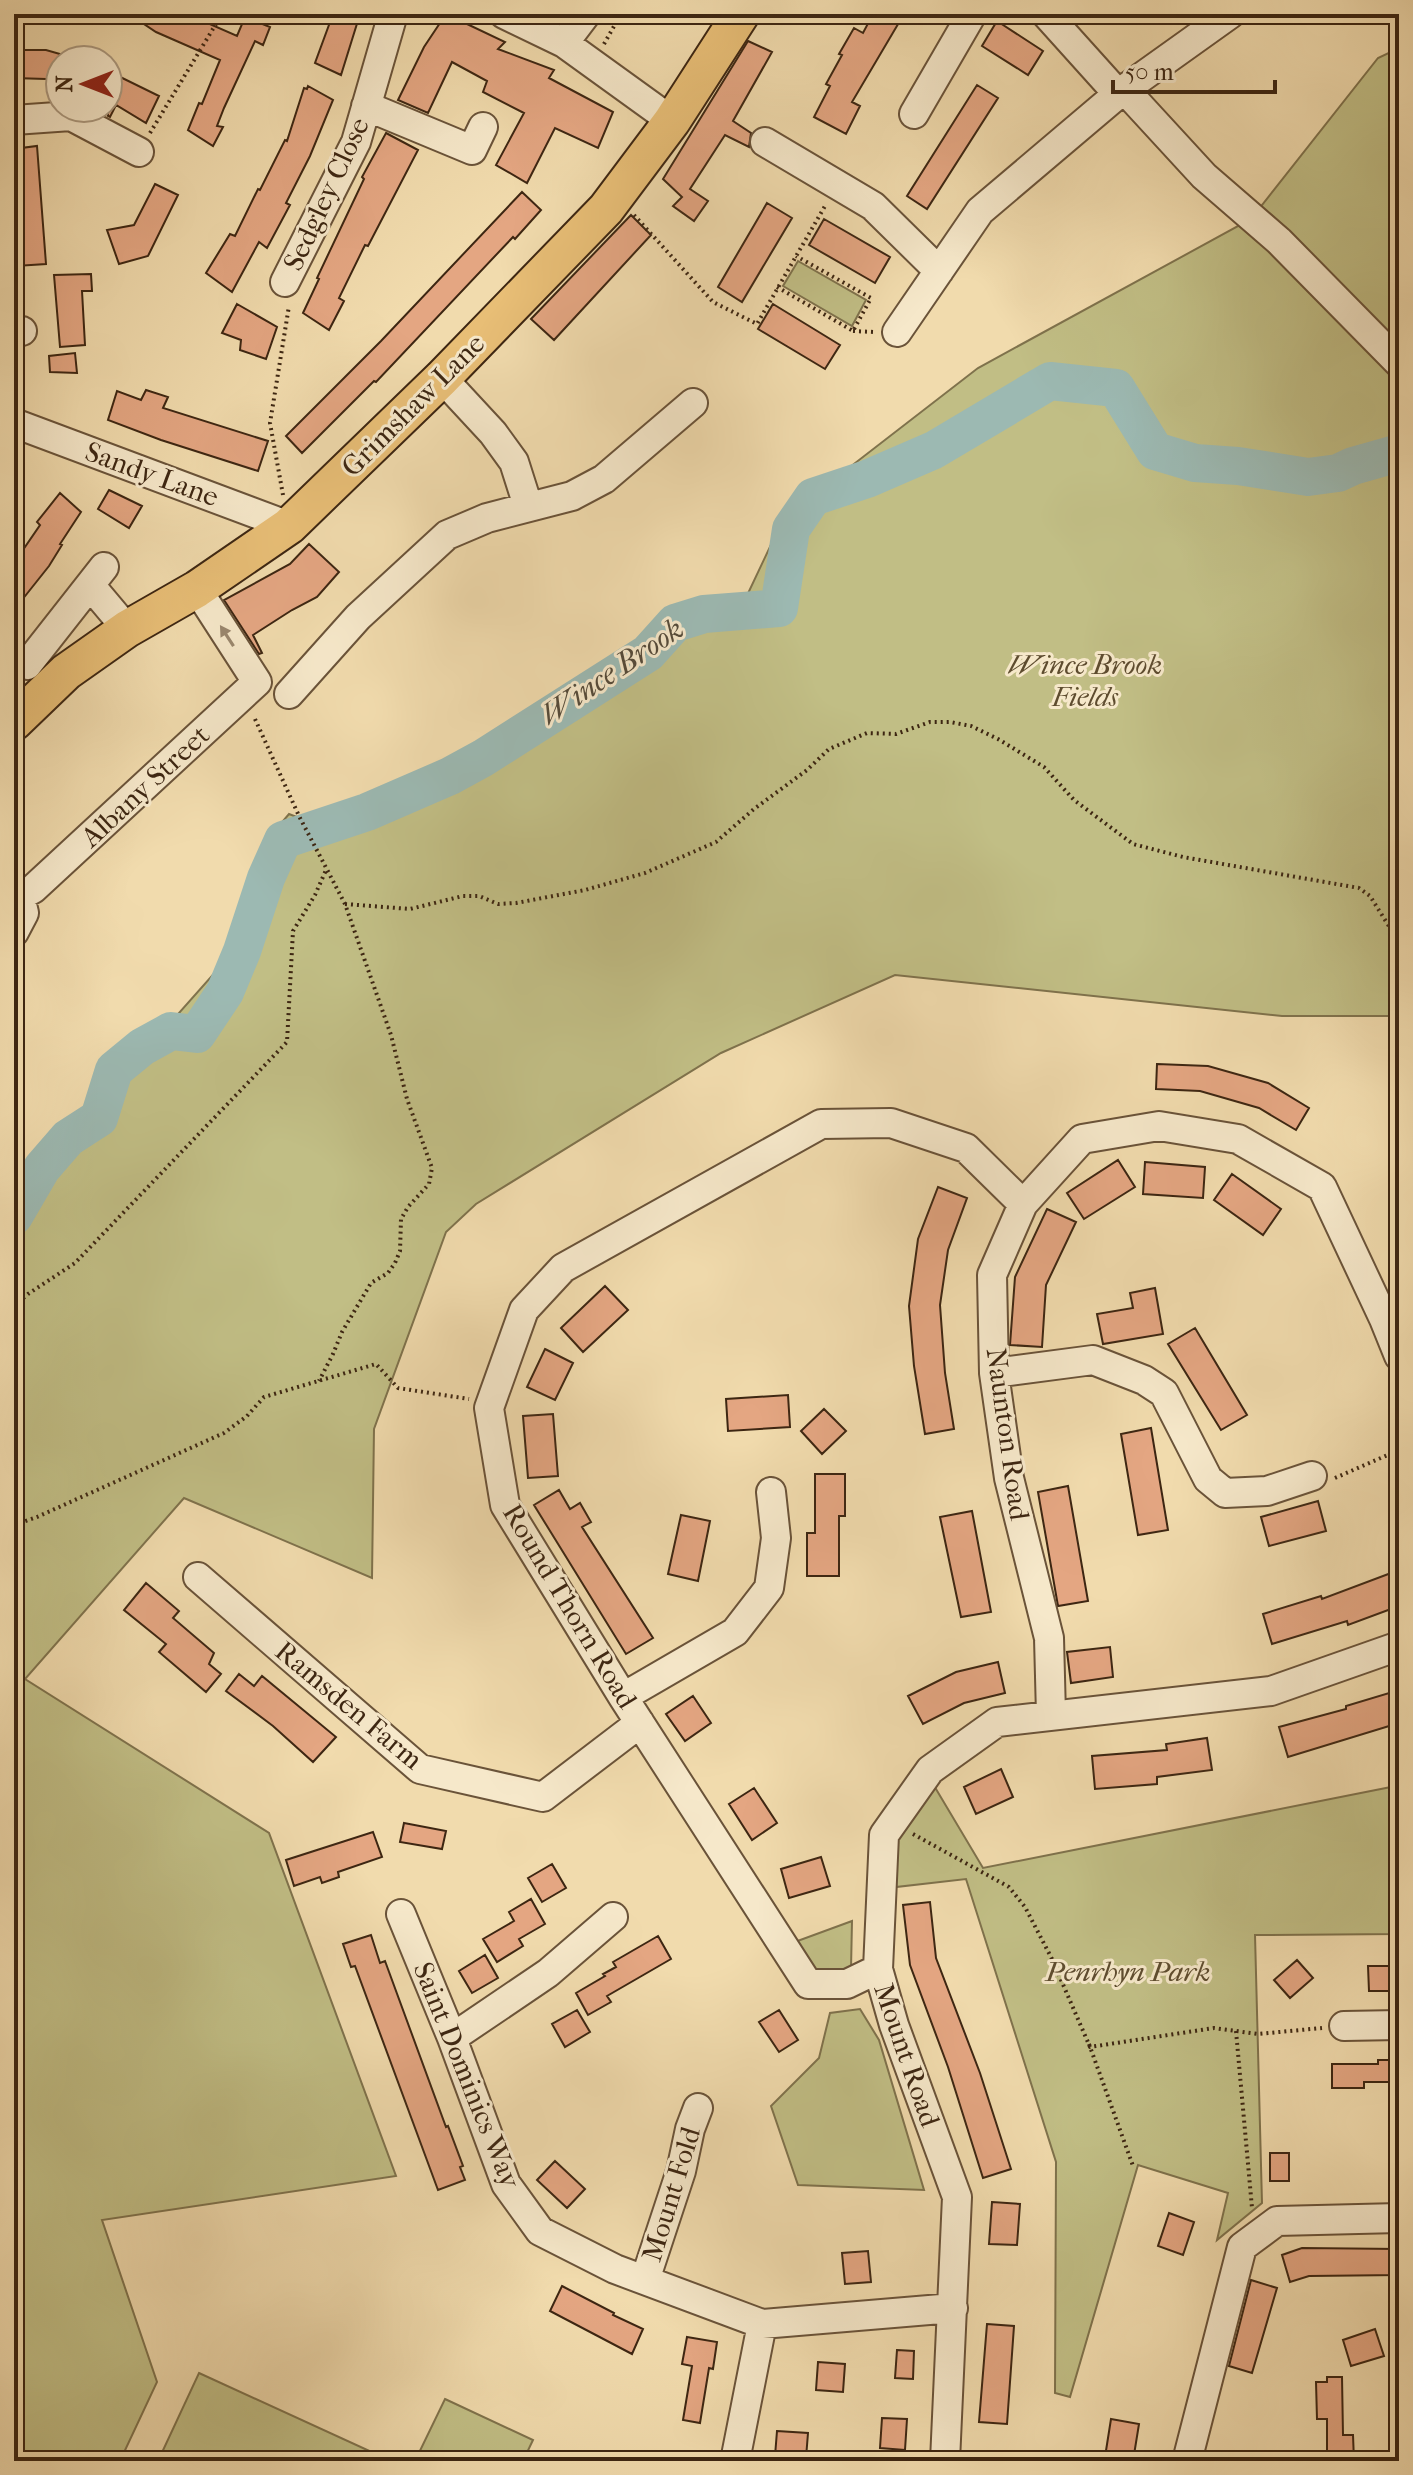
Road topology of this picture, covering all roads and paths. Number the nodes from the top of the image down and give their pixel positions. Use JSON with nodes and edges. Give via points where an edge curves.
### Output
{"nodes":[{"id":1,"x":222,"y":14,"type":"edge"},
{"id":2,"x":393,"y":14,"type":"edge"},
{"id":3,"x":504,"y":14,"type":"edge"},
{"id":4,"x":586,"y":14,"type":"edge"},
{"id":5,"x":621,"y":14,"type":"edge"},
{"id":6,"x":741,"y":14,"type":"edge"},
{"id":7,"x":972,"y":14,"type":"edge"},
{"id":8,"x":1046,"y":14,"type":"edge"},
{"id":9,"x":1230,"y":14,"type":"edge"},
{"id":10,"x":564,"y":43,"type":"junction"},
{"id":11,"x":594,"y":63,"type":"junction"},
{"id":12,"x":1121,"y":92,"type":"junction"},
{"id":13,"x":366,"y":106,"type":"junction"},
{"id":14,"x":914,"y":114,"type":"dead end"},
{"id":15,"x":14,"y":120,"type":"edge"},
{"id":16,"x":672,"y":121,"type":"junction"},
{"id":17,"x":483,"y":127,"type":"dead end"},
{"id":18,"x":765,"y":142,"type":"dead end"},
{"id":19,"x":139,"y":152,"type":"joint"},
{"id":20,"x":837,"y":185,"type":"junction"},
{"id":21,"x":616,"y":195,"type":"junction"},
{"id":22,"x":796,"y":256,"type":"junction"},
{"id":23,"x":939,"y":271,"type":"junction"},
{"id":24,"x":285,"y":282,"type":"joint"},
{"id":25,"x":777,"y":287,"type":"junction"},
{"id":26,"x":897,"y":332,"type":"dead end"},
{"id":27,"x":1399,"y":363,"type":"edge"},
{"id":28,"x":442,"y":378,"type":"junction"},
{"id":29,"x":693,"y":403,"type":"dead end"},
{"id":30,"x":14,"y":423,"type":"edge"},
{"id":31,"x":528,"y":506,"type":"junction"},
{"id":32,"x":280,"y":522,"type":"junction"},
{"id":33,"x":197,"y":589,"type":"junction"},
{"id":34,"x":127,"y":629,"type":"junction"},
{"id":35,"x":27,"y":665,"type":"dead end"},
{"id":36,"x":250,"y":688,"type":"junction"},
{"id":37,"x":289,"y":694,"type":"dead end"},
{"id":38,"x":14,"y":722,"type":"edge"},
{"id":39,"x":326,"y":868,"type":"junction"},
{"id":40,"x":22,"y":894,"type":"edge"},
{"id":41,"x":345,"y":904,"type":"junction"},
{"id":42,"x":14,"y":932,"type":"edge"},
{"id":43,"x":1399,"y":932,"type":"edge"},
{"id":44,"x":1023,"y":1204,"type":"junction"},
{"id":45,"x":14,"y":1306,"type":"edge"},
{"id":46,"x":1392,"y":1316,"type":"edge"},
{"id":47,"x":1399,"y":1356,"type":"edge"},
{"id":48,"x":994,"y":1373,"type":"junction"},
{"id":49,"x":319,"y":1381,"type":"junction"},
{"id":50,"x":491,"y":1403,"type":"junction"},
{"id":51,"x":1399,"y":1450,"type":"edge"},
{"id":52,"x":1312,"y":1476,"type":"joint"},
{"id":53,"x":771,"y":1492,"type":"dead end"},
{"id":54,"x":14,"y":1525,"type":"edge"},
{"id":55,"x":198,"y":1577,"type":"dead end"},
{"id":56,"x":1399,"y":1646,"type":"edge"},
{"id":57,"x":623,"y":1697,"type":"junction"},
{"id":58,"x":1051,"y":1715,"type":"junction"},
{"id":59,"x":640,"y":1723,"type":"junction"},
{"id":60,"x":893,"y":1822,"type":"junction"},
{"id":61,"x":401,"y":1914,"type":"dead end"},
{"id":62,"x":613,"y":1917,"type":"dead end"},
{"id":63,"x":878,"y":1969,"type":"junction"},
{"id":64,"x":1399,"y":2025,"type":"edge"},
{"id":65,"x":1344,"y":2027,"type":"joint"},
{"id":66,"x":1236,"y":2031,"type":"junction"},
{"id":67,"x":452,"y":2038,"type":"junction"},
{"id":68,"x":1088,"y":2043,"type":"junction"},
{"id":69,"x":698,"y":2108,"type":"dead end"},
{"id":70,"x":1133,"y":2166,"type":"dead end"},
{"id":71,"x":1399,"y":2218,"type":"edge"},
{"id":72,"x":1254,"y":2238,"type":"junction"},
{"id":73,"x":645,"y":2280,"type":"junction"},
{"id":74,"x":953,"y":2308,"type":"junction"},
{"id":75,"x":762,"y":2324,"type":"junction"},
{"id":76,"x":735,"y":2461,"type":"edge"},
{"id":77,"x":945,"y":2461,"type":"edge"},
{"id":78,"x":1187,"y":2461,"type":"edge"}],
"edges":[{"from":1,"to":19,"type":"path"},
{"from":2,"to":13,"type":"street","name":"Sedgley Close"},
{"from":3,"to":10,"type":"street"},
{"from":4,"to":10,"type":"street"},
{"from":5,"to":11,"type":"path"},
{"from":6,"to":16,"type":"main road","name":"Grimshaw Lane"},
{"from":7,"to":14,"type":"street"},
{"from":8,"to":12,"type":"street"},
{"from":9,"to":12,"type":"street"},
{"from":10,"to":11,"type":"street"},
{"from":11,"to":16,"type":"street"},
{"from":12,"to":23,"type":"street","via":[[980,211]]},
{"from":12,"to":27,"type":"street"},
{"from":13,"to":17,"type":"street","via":[[472,150]]},
{"from":13,"to":24,"type":"street","name":"Sedgley Close","via":[[356,142]]},
{"from":15,"to":19,"type":"street","via":[[71,116]]},
{"from":16,"to":21,"type":"main road","name":"Grimshaw Lane"},
{"from":18,"to":20,"type":"street"},
{"from":20,"to":22,"type":"path"},
{"from":20,"to":23,"type":"street","via":[[873,206]]},
{"from":21,"to":25,"type":"path","via":[[713,302],[757,324]]},
{"from":21,"to":28,"type":"main road","name":"Grimshaw Lane"},
{"from":22,"to":25,"type":"path"},
{"from":22,"to":25,"type":"path","via":[[871,298],[853,331]]},
{"from":23,"to":26,"type":"street"},
{"from":24,"to":32,"type":"path","via":[[289,309],[270,423],[283,494]]},
{"from":28,"to":31,"type":"street","via":[[514,462]]},
{"from":28,"to":32,"type":"main road","name":"Grimshaw Lane"},
{"from":29,"to":31,"type":"street","via":[[604,479],[572,496]]},
{"from":30,"to":32,"type":"street","name":"Sandy Lane"},
{"from":31,"to":37,"type":"street","via":[[447,535],[358,617]]},
{"from":32,"to":33,"type":"main road","name":"Grimshaw Lane"},
{"from":33,"to":34,"type":"main road","name":"Grimshaw Lane"},
{"from":36,"to":33,"type":"street","one_way":true},
{"from":34,"to":35,"type":"street","via":[[97,576]]},
{"from":34,"to":38,"type":"main road","name":"Grimshaw Lane","via":[[66,672]]},
{"from":36,"to":39,"type":"path","via":[[299,816]]},
{"from":36,"to":40,"type":"street","name":"Albany Street"},
{"from":39,"to":41,"type":"path"},
{"from":39,"to":45,"type":"path","via":[[293,931],[287,1042],[75,1263]]},
{"from":40,"to":42,"type":"street","via":[[24,913]]},
{"from":41,"to":43,"type":"path","via":[[410,909],[463,896],[516,903],[645,873],[716,842],[829,749],[867,733],[896,734],[930,722],[950,722],[971,726],[1044,767],[1074,800],[1133,844],[1359,888],[1392,931]]},
{"from":41,"to":49,"type":"path","via":[[432,1168],[429,1184],[401,1219],[395,1263],[371,1283]]},
{"from":44,"to":46,"type":"street","name":"Naunton Road","via":[[1082,1139],[1159,1126],[1238,1139],[1322,1187]]},
{"from":44,"to":48,"type":"street","name":"Naunton Road","via":[[992,1275]]},
{"from":44,"to":50,"type":"street","name":"Round Thorn Road","via":[[966,1148],[891,1123],[821,1124],[563,1268],[524,1310]]},
{"from":46,"to":47,"type":"street","name":"Naunton Road"},
{"from":48,"to":52,"type":"street","via":[[1093,1360],[1144,1380],[1164,1393],[1208,1479],[1225,1493],[1267,1491]]},
{"from":48,"to":58,"type":"street","name":"Naunton Road","via":[[1009,1478],[1049,1638]]},
{"from":49,"to":50,"type":"path","via":[[376,1364],[398,1388]]},
{"from":49,"to":54,"type":"path","via":[[264,1397],[224,1433]]},
{"from":50,"to":57,"type":"street","name":"Round Thorn Road","via":[[505,1505]]},
{"from":51,"to":52,"type":"path","via":[[1320,1483],[1317,1474]]},
{"from":53,"to":57,"type":"street","via":[[776,1538],[769,1588],[735,1632]]},
{"from":55,"to":59,"type":"street","name":"Ramsden Farm","via":[[420,1769],[543,1797]]},
{"from":56,"to":58,"type":"street","name":"Mount Road","via":[[1271,1691]]},
{"from":57,"to":59,"type":"street","name":"Round Thorn Road"},
{"from":58,"to":60,"type":"street","name":"Mount Road","via":[[997,1722],[930,1770]]},
{"from":59,"to":63,"type":"street","name":"Round Thorn Road","via":[[808,1984],[847,1984]]},
{"from":60,"to":63,"type":"street","name":"Mount Road","via":[[884,1835]]},
{"from":60,"to":68,"type":"path","via":[[1009,1887],[1052,1959]]},
{"from":61,"to":67,"type":"street","name":"Saint Dominics Way"},
{"from":62,"to":67,"type":"street","via":[[548,1973]]},
{"from":63,"to":74,"type":"street","name":"Mount Road","via":[[957,2197]]},
{"from":64,"to":65,"type":"street"},
{"from":65,"to":66,"type":"path"},
{"from":66,"to":68,"type":"path","via":[[1214,2028],[1090,2047]]},
{"from":66,"to":72,"type":"path"},
{"from":67,"to":73,"type":"street","name":"Saint Dominics Way","via":[[506,2184],[540,2231]]},
{"from":68,"to":70,"type":"path"},
{"from":69,"to":73,"type":"street","name":"Mount Fold"},
{"from":71,"to":72,"type":"street","via":[[1277,2221]]},
{"from":72,"to":78,"type":"street","via":[[1242,2247]]},
{"from":73,"to":75,"type":"street","name":"Saint Dominics Way"},
{"from":74,"to":75,"type":"street","name":"Saint Dominics Way"},
{"from":74,"to":77,"type":"street","name":"Mount Road"},
{"from":75,"to":76,"type":"street"}]}
